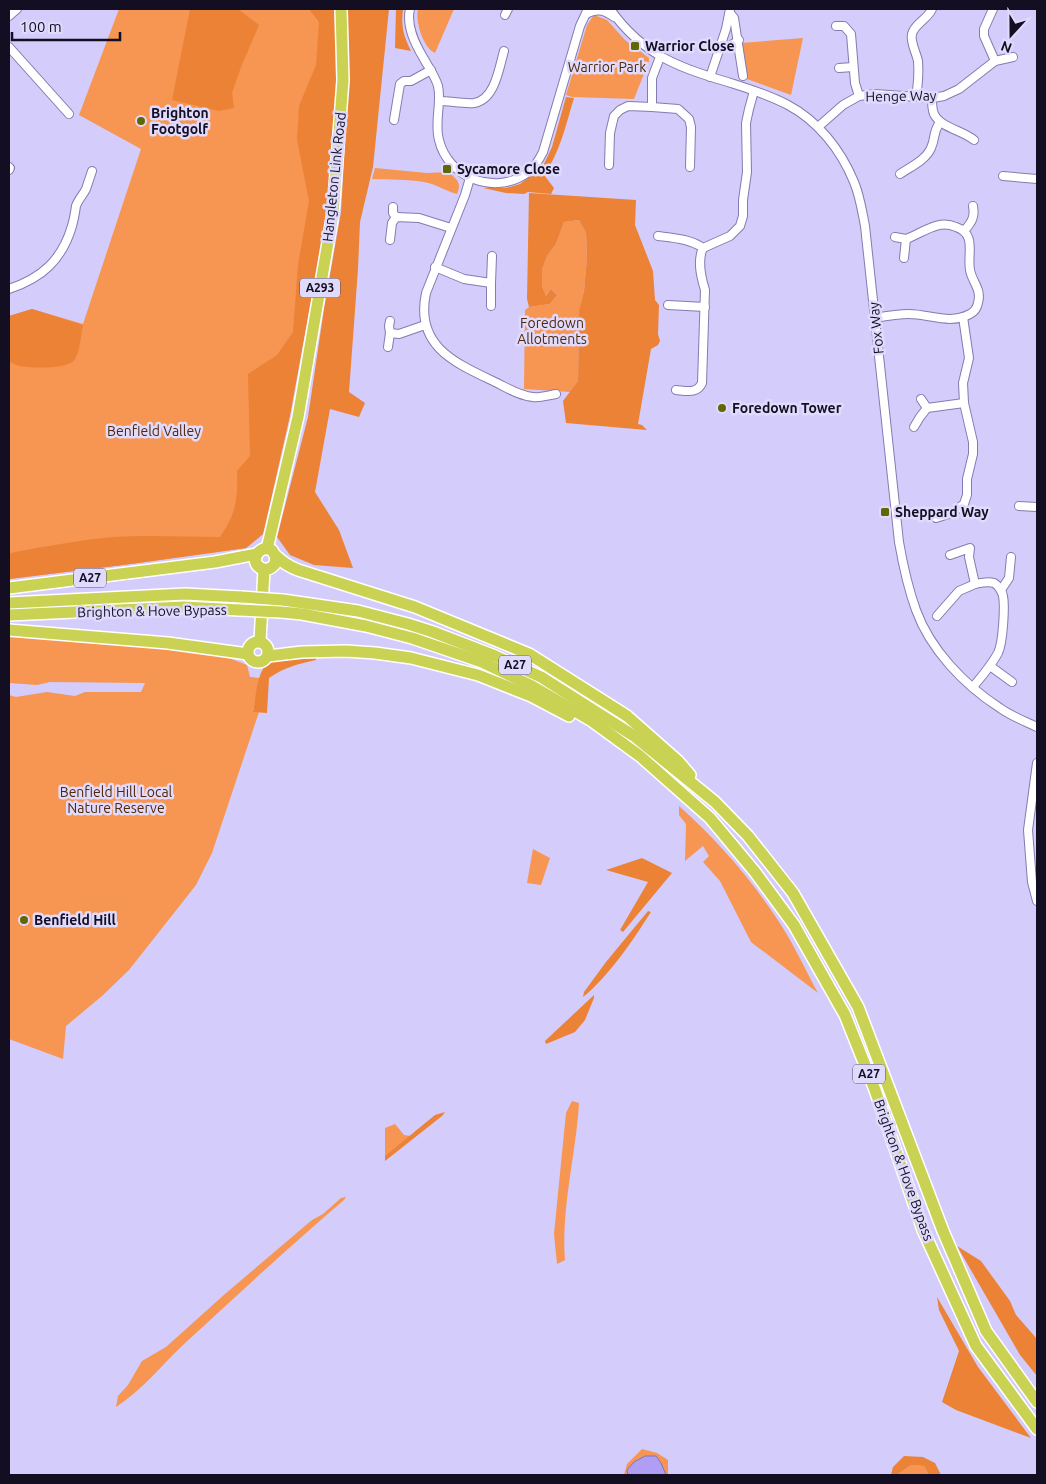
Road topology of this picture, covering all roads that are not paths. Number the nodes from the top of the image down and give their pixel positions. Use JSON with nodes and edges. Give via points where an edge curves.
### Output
{"nodes":[{"id":1,"x":18,"y":9,"type":"edge"},
{"id":2,"x":341,"y":9,"type":"edge"},
{"id":3,"x":410,"y":9,"type":"edge"},
{"id":4,"x":610,"y":9,"type":"edge"},
{"id":5,"x":932,"y":9,"type":"edge"},
{"id":6,"x":994,"y":9,"type":"edge"},
{"id":7,"x":587,"y":11,"type":"edge"},
{"id":8,"x":730,"y":11,"type":"edge"},
{"id":9,"x":9,"y":16,"type":"edge"},
{"id":10,"x":618,"y":20,"type":"junction"},
{"id":11,"x":836,"y":26,"type":"dead end"},
{"id":12,"x":738,"y":40,"type":"junction"},
{"id":13,"x":720,"y":46,"type":"junction"},
{"id":14,"x":9,"y":47,"type":"edge"},
{"id":15,"x":504,"y":51,"type":"dead end"},
{"id":16,"x":660,"y":57,"type":"junction"},
{"id":17,"x":1013,"y":57,"type":"dead end"},
{"id":18,"x":994,"y":61,"type":"junction"},
{"id":19,"x":853,"y":67,"type":"junction"},
{"id":20,"x":839,"y":68,"type":"dead end"},
{"id":21,"x":431,"y":70,"type":"junction"},
{"id":22,"x":743,"y":76,"type":"dead end"},
{"id":23,"x":710,"y":77,"type":"junction"},
{"id":24,"x":754,"y":91,"type":"junction"},
{"id":25,"x":859,"y":96,"type":"junction"},
{"id":26,"x":916,"y":97,"type":"junction"},
{"id":27,"x":932,"y":98,"type":"junction"},
{"id":28,"x":439,"y":101,"type":"junction"},
{"id":29,"x":652,"y":107,"type":"junction"},
{"id":30,"x":69,"y":114,"type":"dead end"},
{"id":31,"x":394,"y":120,"type":"dead end"},
{"id":32,"x":940,"y":122,"type":"junction"},
{"id":33,"x":818,"y":127,"type":"junction"},
{"id":34,"x":974,"y":140,"type":"dead end"},
{"id":35,"x":610,"y":165,"type":"dead end"},
{"id":36,"x":690,"y":167,"type":"dead end"},
{"id":37,"x":92,"y":171,"type":"dead end"},
{"id":38,"x":900,"y":174,"type":"dead end"},
{"id":39,"x":1003,"y":176,"type":"dead end"},
{"id":40,"x":470,"y":178,"type":"junction"},
{"id":41,"x":1037,"y":179,"type":"edge"},
{"id":42,"x":973,"y":206,"type":"dead end"},
{"id":43,"x":393,"y":207,"type":"dead end"},
{"id":44,"x":396,"y":217,"type":"junction"},
{"id":45,"x":451,"y":228,"type":"junction"},
{"id":46,"x":964,"y":231,"type":"junction"},
{"id":47,"x":658,"y":236,"type":"dead end"},
{"id":48,"x":895,"y":237,"type":"dead end"},
{"id":49,"x":906,"y":239,"type":"junction"},
{"id":50,"x":390,"y":240,"type":"dead end"},
{"id":51,"x":704,"y":248,"type":"junction"},
{"id":52,"x":492,"y":256,"type":"dead end"},
{"id":53,"x":904,"y":258,"type":"dead end"},
{"id":54,"x":435,"y":267,"type":"junction"},
{"id":55,"x":492,"y":283,"type":"junction"},
{"id":56,"x":9,"y":289,"type":"edge"},
{"id":57,"x":668,"y":305,"type":"dead end"},
{"id":58,"x":491,"y":306,"type":"dead end"},
{"id":59,"x":705,"y":307,"type":"junction"},
{"id":60,"x":963,"y":317,"type":"junction"},
{"id":61,"x":874,"y":318,"type":"junction"},
{"id":62,"x":390,"y":321,"type":"dead end"},
{"id":63,"x":425,"y":325,"type":"junction"},
{"id":64,"x":390,"y":333,"type":"junction"},
{"id":65,"x":388,"y":347,"type":"dead end"},
{"id":66,"x":676,"y":390,"type":"dead end"},
{"id":67,"x":556,"y":394,"type":"dead end"},
{"id":68,"x":921,"y":399,"type":"dead end"},
{"id":69,"x":964,"y":403,"type":"junction"},
{"id":70,"x":927,"y":408,"type":"junction"},
{"id":71,"x":914,"y":427,"type":"dead end"},
{"id":72,"x":1019,"y":506,"type":"dead end"},
{"id":73,"x":1037,"y":507,"type":"edge"},
{"id":74,"x":936,"y":518,"type":"dead end"},
{"id":75,"x":267,"y":553,"type":"junction"},
{"id":76,"x":950,"y":554,"type":"dead end"},
{"id":77,"x":1011,"y":557,"type":"dead end"},
{"id":78,"x":264,"y":570,"type":"junction"},
{"id":79,"x":975,"y":584,"type":"junction"},
{"id":80,"x":9,"y":588,"type":"edge"},
{"id":81,"x":1000,"y":590,"type":"junction"},
{"id":82,"x":9,"y":603,"type":"edge"},
{"id":83,"x":9,"y":615,"type":"edge"},
{"id":84,"x":937,"y":616,"type":"dead end"},
{"id":85,"x":9,"y":630,"type":"edge"},
{"id":86,"x":260,"y":641,"type":"junction"},
{"id":87,"x":248,"y":654,"type":"junction"},
{"id":88,"x":268,"y":656,"type":"junction"},
{"id":89,"x":990,"y":666,"type":"junction"},
{"id":90,"x":1012,"y":682,"type":"dead end"},
{"id":91,"x":973,"y":687,"type":"junction"},
{"id":92,"x":1037,"y":727,"type":"edge"},
{"id":93,"x":640,"y":756,"type":"junction"},
{"id":94,"x":1037,"y":763,"type":"edge"},
{"id":95,"x":715,"y":802,"type":"junction"},
{"id":96,"x":1028,"y":830,"type":"junction"},
{"id":97,"x":1037,"y":832,"type":"edge"},
{"id":98,"x":1037,"y":902,"type":"edge"},
{"id":99,"x":1037,"y":1402,"type":"edge"},
{"id":100,"x":1037,"y":1429,"type":"edge"}],
"edges":[{"from":1,"to":9,"type":"street"},
{"from":2,"to":75,"type":"highway","name":"Hangleton Link Road","number":"A293","via":[[343,80],[333,213],[298,417]]},
{"from":3,"to":21,"type":"street","via":[[410,31]]},
{"from":4,"to":10,"type":"street","name":"Fox Way"},
{"from":5,"to":26,"type":"street","via":[[928,17],[915,27],[911,37],[918,61]]},
{"from":6,"to":18,"type":"street","via":[[984,36]]},
{"from":7,"to":10,"type":"street","via":[[601,10]]},
{"from":7,"to":40,"type":"street","via":[[561,86],[549,134],[537,162],[528,173],[517,179],[493,184]]},
{"from":8,"to":12,"type":"street"},
{"from":8,"to":13,"type":"street"},
{"from":10,"to":16,"type":"street","name":"Fox Way","via":[[642,45]]},
{"from":11,"to":19,"type":"street","via":[[844,26],[851,34]]},
{"from":12,"to":13,"type":"street","via":[[730,46]]},
{"from":12,"to":22,"type":"street"},
{"from":13,"to":23,"type":"street"},
{"from":14,"to":30,"type":"street"},
{"from":15,"to":28,"type":"street","via":[[492,88],[481,101]]},
{"from":16,"to":23,"type":"street","name":"Fox Way"},
{"from":16,"to":29,"type":"street","via":[[652,78]]},
{"from":17,"to":18,"type":"street","name":"Henge Way"},
{"from":18,"to":27,"type":"street","name":"Henge Way","via":[[959,88]]},
{"from":19,"to":20,"type":"street"},
{"from":19,"to":25,"type":"street"},
{"from":21,"to":28,"type":"street","via":[[438,86]]},
{"from":21,"to":31,"type":"street","via":[[400,84]]},
{"from":23,"to":24,"type":"street","name":"Fox Way"},
{"from":24,"to":33,"type":"street","name":"Fox Way","via":[[787,104]]},
{"from":24,"to":51,"type":"street","via":[[746,123],[747,172],[740,226],[730,236]]},
{"from":25,"to":26,"type":"street","name":"Henge Way"},
{"from":25,"to":33,"type":"street","name":"Henge Way","via":[[842,104]]},
{"from":26,"to":27,"type":"street","name":"Henge Way"},
{"from":27,"to":32,"type":"street","via":[[934,114]]},
{"from":28,"to":40,"type":"street","via":[[438,139],[444,154]]},
{"from":29,"to":35,"type":"street","via":[[628,106],[614,116],[610,133]]},
{"from":29,"to":36,"type":"street","via":[[678,109],[689,119]]},
{"from":32,"to":34,"type":"street"},
{"from":32,"to":38,"type":"street","via":[[928,153]]},
{"from":33,"to":61,"type":"street","name":"Fox Way","via":[[842,157],[857,189],[865,226]]},
{"from":37,"to":56,"type":"street","via":[[77,205],[65,246],[43,273],[26,284]]},
{"from":39,"to":41,"type":"street"},
{"from":40,"to":45,"type":"street"},
{"from":42,"to":46,"type":"street","via":[[974,216]]},
{"from":43,"to":44,"type":"street"},
{"from":44,"to":45,"type":"street","via":[[420,218]]},
{"from":44,"to":50,"type":"street"},
{"from":45,"to":54,"type":"street"},
{"from":46,"to":49,"type":"street","via":[[956,226],[939,224]]},
{"from":46,"to":60,"type":"street","via":[[971,244],[970,271],[980,297],[972,313]]},
{"from":47,"to":51,"type":"street","via":[[689,241]]},
{"from":48,"to":49,"type":"street"},
{"from":49,"to":53,"type":"street"},
{"from":51,"to":59,"type":"street","via":[[700,276],[705,290]]},
{"from":52,"to":55,"type":"street"},
{"from":54,"to":55,"type":"street","via":[[464,279]]},
{"from":54,"to":63,"type":"street","via":[[423,306]]},
{"from":55,"to":58,"type":"street"},
{"from":57,"to":59,"type":"street"},
{"from":59,"to":66,"type":"street","via":[[702,383],[695,391]]},
{"from":60,"to":61,"type":"street","via":[[943,319],[909,314]]},
{"from":60,"to":69,"type":"street","via":[[969,358],[963,383]]},
{"from":61,"to":91,"type":"street","name":"Fox Way","via":[[895,510],[907,582],[925,629],[939,651]]},
{"from":62,"to":64,"type":"street"},
{"from":63,"to":64,"type":"street","via":[[399,334]]},
{"from":63,"to":67,"type":"street","via":[[440,350],[473,372],[520,394],[533,397]]},
{"from":64,"to":65,"type":"street"},
{"from":68,"to":70,"type":"street"},
{"from":69,"to":70,"type":"street"},
{"from":69,"to":74,"type":"street","via":[[973,448],[967,495],[959,508]]},
{"from":70,"to":71,"type":"street"},
{"from":72,"to":73,"type":"street"},
{"from":75,"to":78,"type":"highway","via":[[256,558],[256,564]]},
{"from":75,"to":78,"type":"highway","via":[[276,562],[271,569]]},
{"from":75,"to":80,"type":"highway","number":"A27"},
{"from":75,"to":95,"type":"highway","number":"A27","via":[[298,570],[415,607],[529,654],[627,716],[678,761]]},
{"from":76,"to":79,"type":"street","via":[[970,548]]},
{"from":77,"to":81,"type":"street","via":[[1009,578]]},
{"from":78,"to":86,"type":"highway"},
{"from":79,"to":81,"type":"street","via":[[994,583]]},
{"from":79,"to":84,"type":"street","via":[[959,591]]},
{"from":81,"to":89,"type":"street","via":[[1003,597],[1003,637]]},
{"from":82,"to":95,"type":"highway","name":"Brighton & Hove Bypass","number":"A27","bridge":true,"via":[[185,594],[283,600],[391,619],[496,656],[541,677],[634,736]]},
{"from":83,"to":93,"type":"highway","name":"Brighton & Hove Bypass","number":"A27","bridge":true,"via":[[184,608],[302,614],[366,626],[482,662],[592,721]]},
{"from":85,"to":87,"type":"highway","via":[[168,643]]},
{"from":86,"to":87,"type":"highway","via":[[250,645]]},
{"from":86,"to":88,"type":"highway","via":[[267,646]]},
{"from":87,"to":88,"type":"highway","via":[[258,662]]},
{"from":88,"to":93,"type":"highway","number":"A27","via":[[302,652],[367,652],[460,669],[531,696],[600,731]]},
{"from":89,"to":90,"type":"street"},
{"from":89,"to":91,"type":"street"},
{"from":91,"to":92,"type":"street","name":"Fox Way","via":[[1005,711]]},
{"from":93,"to":100,"type":"highway","name":"Brighton & Hove Bypass","number":"A27","via":[[710,818],[794,925],[845,1015],[875,1090],[923,1230],[976,1346]]},
{"from":94,"to":96,"type":"street"},
{"from":95,"to":99,"type":"highway","name":"Brighton & Hove Bypass","number":"A27","via":[[748,836],[793,893],[858,1007],[943,1232],[986,1331]]},
{"from":96,"to":97,"type":"street"},
{"from":96,"to":98,"type":"street"}]}
